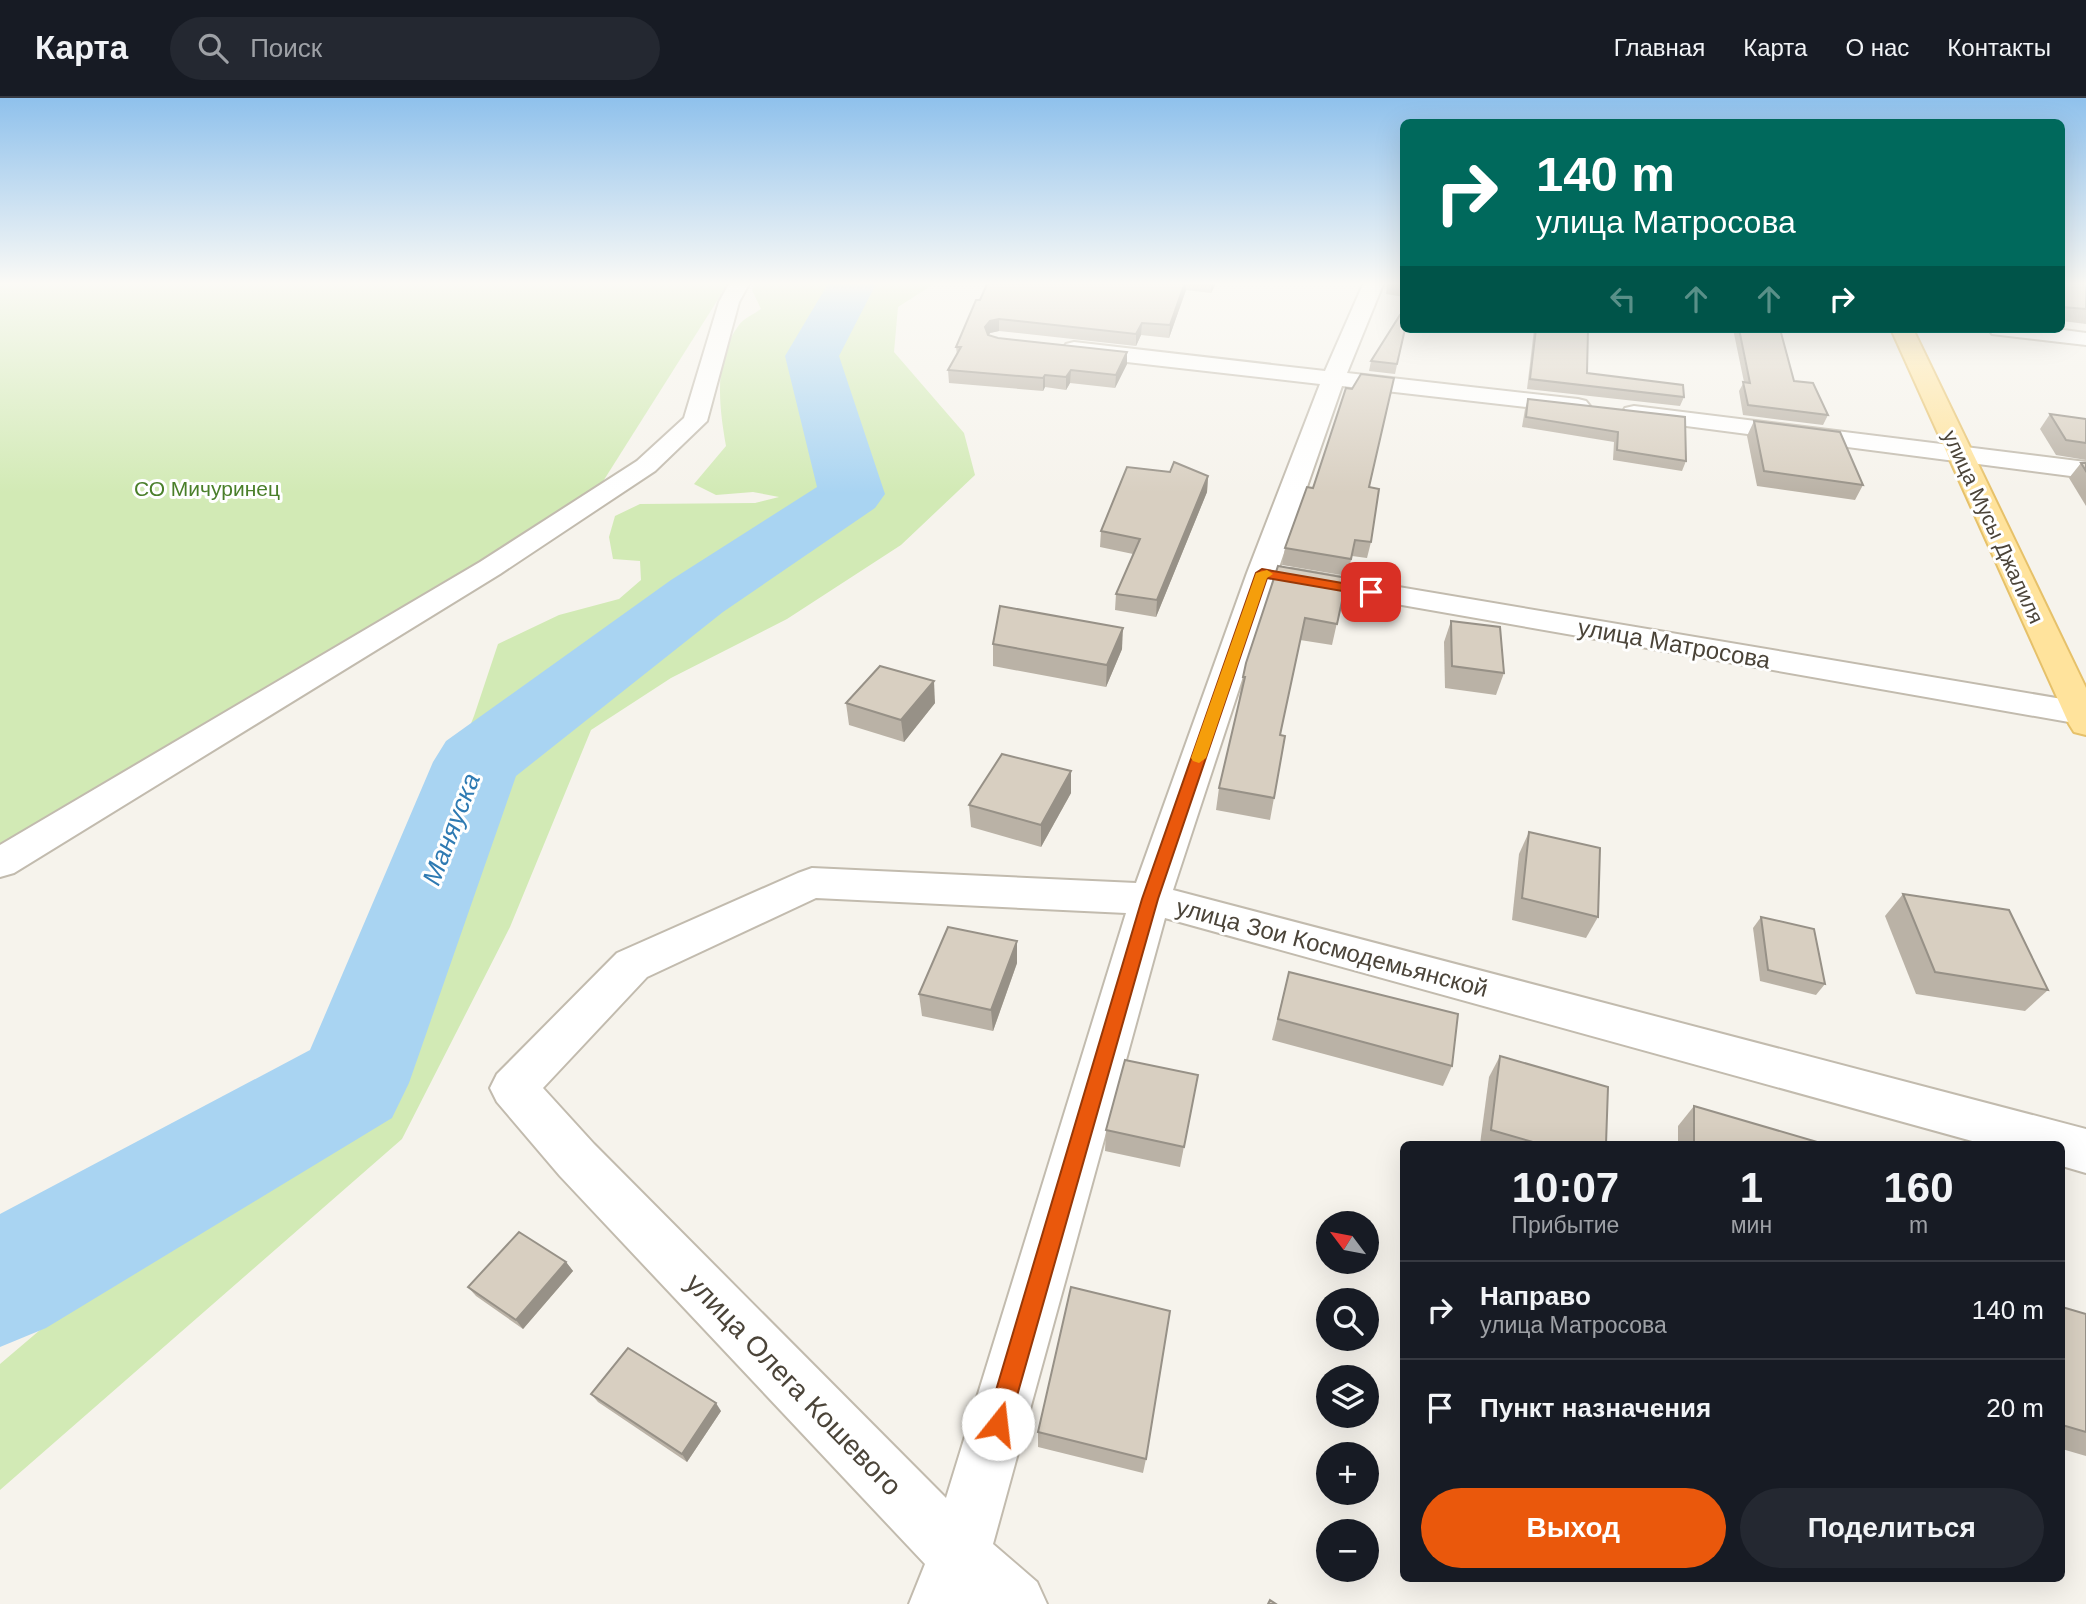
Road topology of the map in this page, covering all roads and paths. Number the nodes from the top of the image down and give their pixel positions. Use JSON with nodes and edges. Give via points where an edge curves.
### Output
{"nodes":[{"id":1,"x":715,"y":352,"type":"edge"},
{"id":2,"x":1104,"y":352,"type":"edge"},
{"id":3,"x":1344,"y":352,"type":"edge"},
{"id":4,"x":1912,"y":352,"type":"edge"},
{"id":5,"x":1334,"y":376,"type":"junction"},
{"id":6,"x":1957,"y":452,"type":"junction"},
{"id":7,"x":2086,"y":470,"type":"edge"},
{"id":8,"x":1262,"y":573,"type":"junction"},
{"id":9,"x":2084,"y":717,"type":"edge"},
{"id":10,"x":0,"y":863,"type":"edge"},
{"id":11,"x":1150,"y":899,"type":"junction"},
{"id":12,"x":2049,"y":1141,"type":"edge"},
{"id":13,"x":2065,"y":1145,"type":"edge"},
{"id":14,"x":2086,"y":1151,"type":"edge"},
{"id":15,"x":577,"y":1160,"type":"joint"},
{"id":16,"x":950,"y":1580,"type":"edge"},
{"id":17,"x":1015,"y":1604,"type":"edge"}],
"edges":[{"from":1,"to":10,"type":"street","via":[[695,421],[646,466],[491,568]]},
{"from":2,"to":5,"type":"street"},
{"from":3,"to":5,"type":"street"},
{"from":4,"to":6,"type":"main road","name":"улица Мусы Джалиля"},
{"from":5,"to":6,"type":"street"},
{"from":5,"to":8,"type":"street"},
{"from":6,"to":7,"type":"street"},
{"from":6,"to":9,"type":"main road","name":"улица Мусы Джалиля"},
{"from":8,"to":9,"type":"street","name":"улица Матросова"},
{"from":8,"to":11,"type":"street"},
{"from":11,"to":12,"type":"street","name":"улица Зои Космодемьянской"},
{"from":11,"to":15,"type":"street","name":"улица Зои Космодемьянской","via":[[812,883],[656,954],[632,965],[513,1088]]},
{"from":11,"to":16,"type":"street"},
{"from":13,"to":14,"type":"street","name":"улица Зои Космодемьянской"},
{"from":15,"to":16,"type":"street","name":"улица Олега Кошевого"},
{"from":16,"to":17,"type":"street","name":"улица Олега Кошевого"}]}
